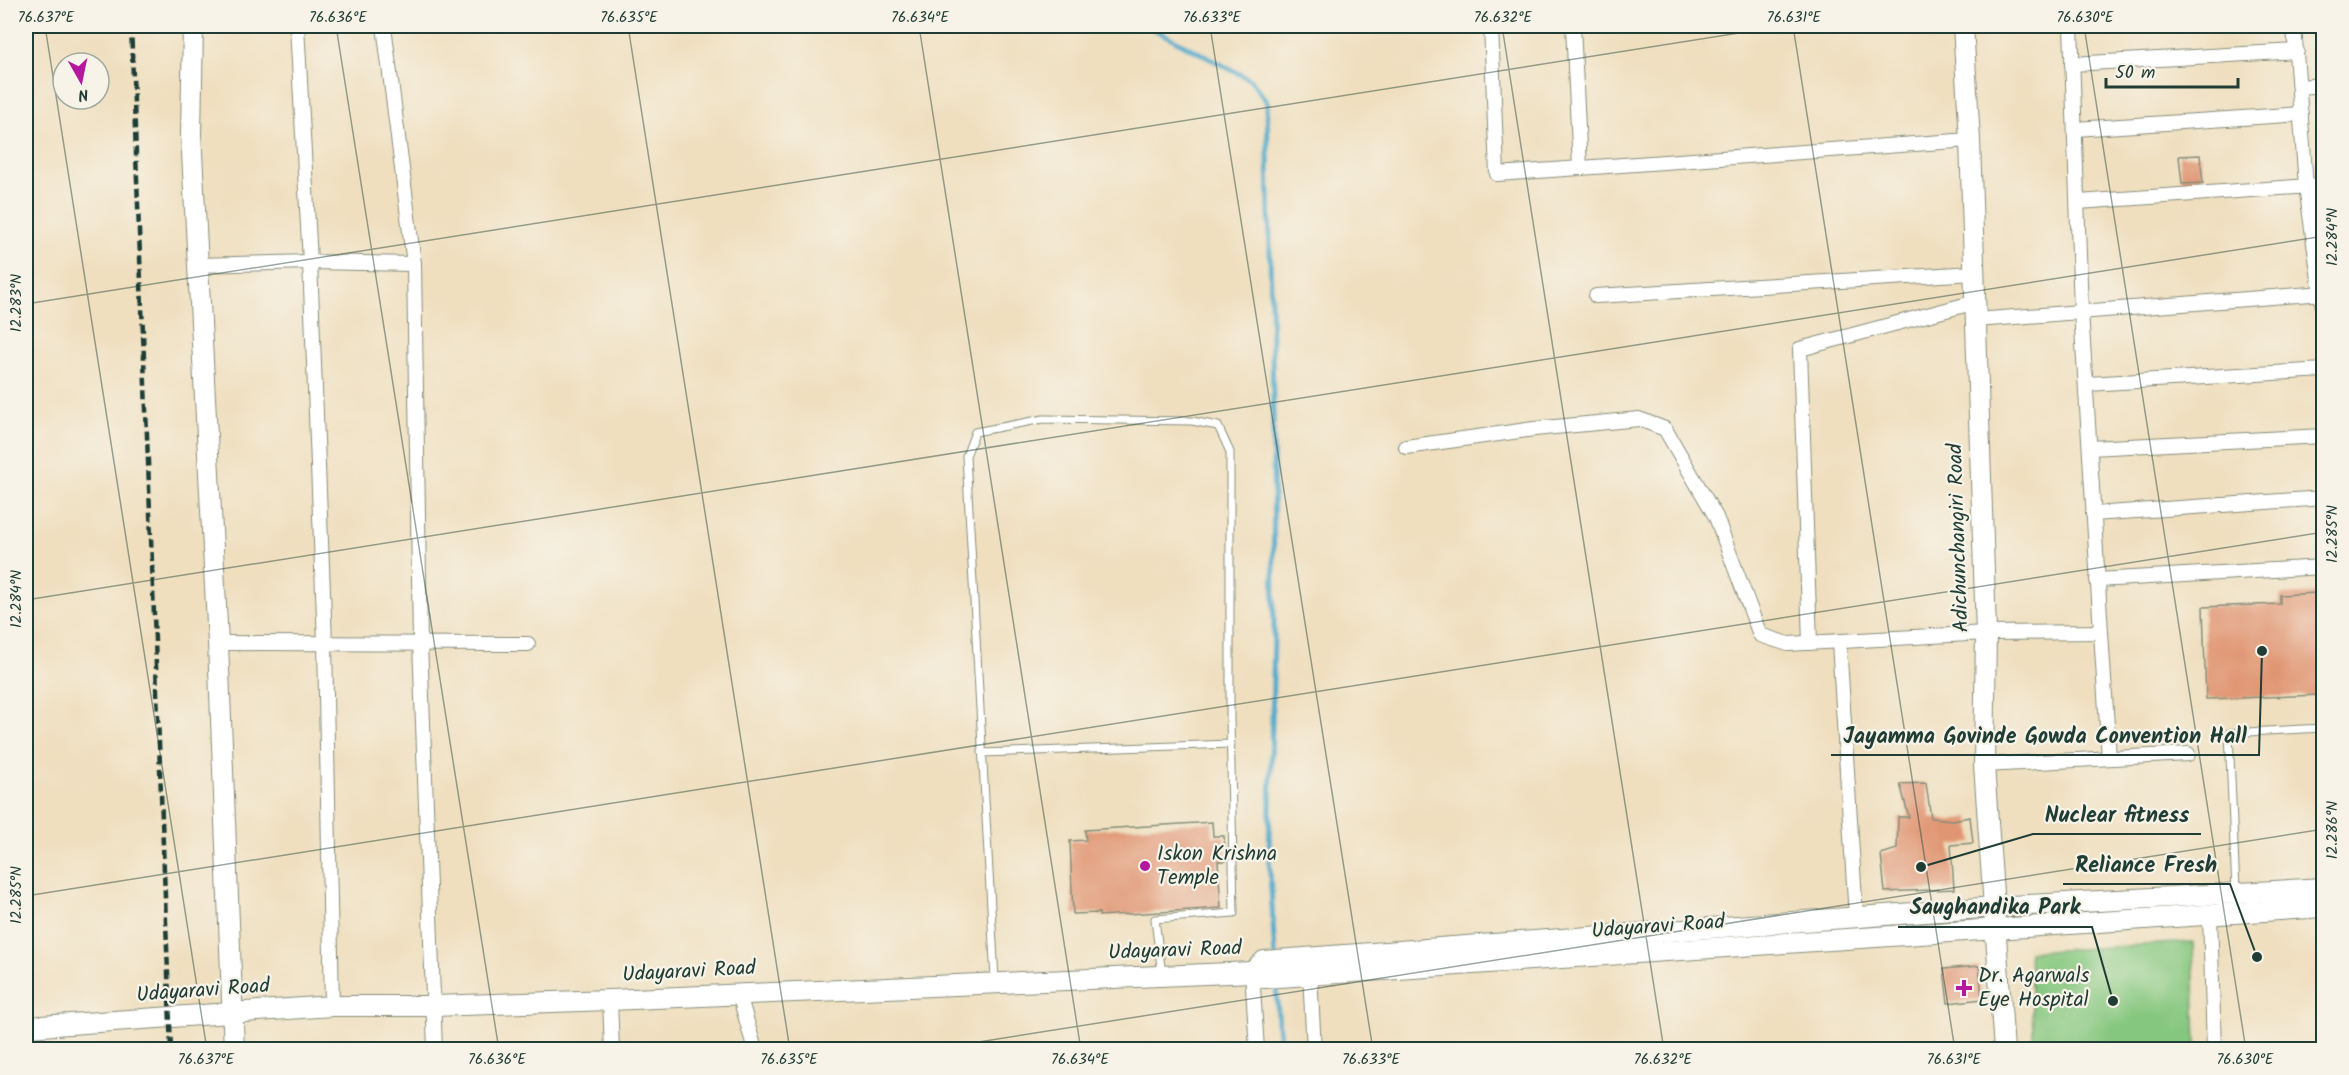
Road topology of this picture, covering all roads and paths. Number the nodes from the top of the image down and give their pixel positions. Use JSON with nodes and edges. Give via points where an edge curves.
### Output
{"nodes":[{"id":1,"x":193,"y":26,"type":"edge"},
{"id":2,"x":297,"y":26,"type":"edge"},
{"id":3,"x":384,"y":26,"type":"edge"},
{"id":4,"x":1491,"y":26,"type":"edge"},
{"id":5,"x":1574,"y":26,"type":"edge"},
{"id":6,"x":1963,"y":26,"type":"edge"},
{"id":7,"x":2071,"y":26,"type":"edge"},
{"id":8,"x":2294,"y":26,"type":"edge"},
{"id":9,"x":2297,"y":51,"type":"junction"},
{"id":10,"x":2072,"y":64,"type":"junction"},
{"id":11,"x":2324,"y":85,"type":"edge"},
{"id":12,"x":2298,"y":87,"type":"junction"},
{"id":13,"x":2301,"y":114,"type":"junction"},
{"id":14,"x":2075,"y":129,"type":"junction"},
{"id":15,"x":1970,"y":140,"type":"junction"},
{"id":16,"x":1580,"y":168,"type":"junction"},
{"id":17,"x":2324,"y":185,"type":"edge"},
{"id":18,"x":2306,"y":186,"type":"junction"},
{"id":19,"x":2078,"y":202,"type":"junction"},
{"id":20,"x":310,"y":262,"type":"junction"},
{"id":21,"x":414,"y":264,"type":"junction"},
{"id":22,"x":197,"y":265,"type":"junction"},
{"id":23,"x":1974,"y":273,"type":"junction"},
{"id":24,"x":2322,"y":293,"type":"edge"},
{"id":25,"x":1596,"y":296,"type":"dead end"},
{"id":26,"x":1976,"y":311,"type":"junction"},
{"id":27,"x":2081,"y":311,"type":"junction"},
{"id":28,"x":2324,"y":315,"type":"edge"},
{"id":29,"x":2324,"y":370,"type":"edge"},
{"id":30,"x":2087,"y":384,"type":"junction"},
{"id":31,"x":2324,"y":436,"type":"edge"},
{"id":32,"x":1406,"y":447,"type":"dead end"},
{"id":33,"x":2090,"y":448,"type":"junction"},
{"id":34,"x":2324,"y":498,"type":"edge"},
{"id":35,"x":2093,"y":514,"type":"junction"},
{"id":36,"x":2324,"y":567,"type":"edge"},
{"id":37,"x":2097,"y":579,"type":"junction"},
{"id":38,"x":2101,"y":632,"type":"junction"},
{"id":39,"x":1986,"y":633,"type":"junction"},
{"id":40,"x":420,"y":642,"type":"junction"},
{"id":41,"x":1839,"y":642,"type":"junction"},
{"id":42,"x":218,"y":643,"type":"junction"},
{"id":43,"x":325,"y":643,"type":"junction"},
{"id":44,"x":1810,"y":643,"type":"junction"},
{"id":45,"x":528,"y":644,"type":"dead end"},
{"id":46,"x":2324,"y":728,"type":"edge"},
{"id":47,"x":1231,"y":744,"type":"junction"},
{"id":48,"x":982,"y":753,"type":"junction"},
{"id":49,"x":2188,"y":754,"type":"dead end"},
{"id":50,"x":2109,"y":758,"type":"junction"},
{"id":51,"x":1984,"y":765,"type":"junction"},
{"id":52,"x":2324,"y":888,"type":"edge"},
{"id":53,"x":2236,"y":893,"type":"junction"},
{"id":54,"x":1994,"y":907,"type":"junction"},
{"id":55,"x":2324,"y":907,"type":"edge"},
{"id":56,"x":2210,"y":914,"type":"junction"},
{"id":57,"x":1856,"y":917,"type":"junction"},
{"id":58,"x":1996,"y":928,"type":"junction"},
{"id":59,"x":1307,"y":969,"type":"junction"},
{"id":60,"x":1260,"y":970,"type":"junction"},
{"id":61,"x":1162,"y":975,"type":"junction"},
{"id":62,"x":995,"y":983,"type":"junction"},
{"id":63,"x":739,"y":994,"type":"junction"},
{"id":64,"x":610,"y":1000,"type":"junction"},
{"id":65,"x":332,"y":1006,"type":"junction"},
{"id":66,"x":432,"y":1006,"type":"junction"},
{"id":67,"x":231,"y":1013,"type":"junction"},
{"id":68,"x":26,"y":1027,"type":"edge"},
{"id":69,"x":234,"y":1050,"type":"edge"},
{"id":70,"x":435,"y":1050,"type":"edge"},
{"id":71,"x":612,"y":1050,"type":"edge"},
{"id":72,"x":756,"y":1050,"type":"edge"},
{"id":73,"x":1257,"y":1050,"type":"edge"},
{"id":74,"x":1314,"y":1050,"type":"edge"},
{"id":75,"x":2004,"y":1050,"type":"edge"},
{"id":76,"x":2214,"y":1050,"type":"edge"}],
"edges":[{"from":1,"to":22,"type":"street","via":[[190,134]]},
{"from":2,"to":20,"type":"street"},
{"from":3,"to":21,"type":"street"},
{"from":4,"to":16,"type":"street","via":[[1497,174]]},
{"from":5,"to":16,"type":"street"},
{"from":6,"to":15,"type":"street","name":"Adichunchangiri Road"},
{"from":7,"to":10,"type":"street"},
{"from":8,"to":9,"type":"street"},
{"from":9,"to":10,"type":"street"},
{"from":9,"to":12,"type":"street"},
{"from":10,"to":14,"type":"street"},
{"from":11,"to":12,"type":"street"},
{"from":12,"to":13,"type":"street"},
{"from":13,"to":14,"type":"street"},
{"from":13,"to":18,"type":"street"},
{"from":14,"to":19,"type":"street"},
{"from":15,"to":16,"type":"street"},
{"from":15,"to":23,"type":"street","name":"Adichunchangiri Road"},
{"from":17,"to":18,"type":"street"},
{"from":18,"to":19,"type":"street"},
{"from":18,"to":24,"type":"street"},
{"from":19,"to":27,"type":"street"},
{"from":20,"to":21,"type":"street"},
{"from":20,"to":22,"type":"street"},
{"from":20,"to":43,"type":"street"},
{"from":21,"to":40,"type":"street"},
{"from":22,"to":42,"type":"street"},
{"from":23,"to":25,"type":"street"},
{"from":23,"to":26,"type":"street","name":"Adichunchangiri Road"},
{"from":24,"to":27,"type":"street"},
{"from":24,"to":28,"type":"street"},
{"from":26,"to":27,"type":"street"},
{"from":26,"to":39,"type":"street","name":"Adichunchangiri Road"},
{"from":26,"to":44,"type":"street","via":[[1800,349]]},
{"from":27,"to":30,"type":"street"},
{"from":29,"to":30,"type":"street"},
{"from":30,"to":33,"type":"street"},
{"from":31,"to":33,"type":"street"},
{"from":32,"to":44,"type":"street","via":[[1640,419],[1665,429],[1716,517],[1760,635],[1788,644]]},
{"from":33,"to":35,"type":"street"},
{"from":34,"to":35,"type":"street"},
{"from":35,"to":37,"type":"street"},
{"from":36,"to":37,"type":"street"},
{"from":37,"to":38,"type":"street"},
{"from":38,"to":39,"type":"street"},
{"from":38,"to":50,"type":"street"},
{"from":39,"to":41,"type":"street"},
{"from":39,"to":51,"type":"street","name":"Adichunchangiri Road"},
{"from":40,"to":43,"type":"street"},
{"from":40,"to":45,"type":"street"},
{"from":40,"to":66,"type":"street"},
{"from":41,"to":44,"type":"street"},
{"from":41,"to":57,"type":"street"},
{"from":42,"to":43,"type":"street"},
{"from":42,"to":67,"type":"street"},
{"from":43,"to":65,"type":"street"},
{"from":46,"to":53,"type":"lane","via":[[2229,733]]},
{"from":47,"to":48,"type":"lane"},
{"from":47,"to":48,"type":"lane","via":[[1230,452],[1218,426],[1192,421],[1043,419],[975,432],[966,456]]},
{"from":47,"to":61,"type":"lane","via":[[1234,913],[1155,920]]},
{"from":48,"to":62,"type":"lane"},
{"from":49,"to":50,"type":"street"},
{"from":50,"to":51,"type":"street"},
{"from":51,"to":54,"type":"street","name":"Adichunchangiri Road"},
{"from":52,"to":53,"type":"street"},
{"from":53,"to":54,"type":"street"},
{"from":54,"to":57,"type":"street"},
{"from":54,"to":58,"type":"street","name":"Adichunchangiri Road"},
{"from":55,"to":56,"type":"street","name":"Udayaravi Road"},
{"from":56,"to":58,"type":"street","name":"Udayaravi Road"},
{"from":56,"to":76,"type":"street"},
{"from":57,"to":59,"type":"street"},
{"from":58,"to":59,"type":"street","name":"Udayaravi Road"},
{"from":58,"to":75,"type":"street","name":"Adichunchangiri Road"},
{"from":59,"to":60,"type":"street","name":"Udayaravi Road"},
{"from":59,"to":74,"type":"street"},
{"from":60,"to":61,"type":"street","name":"Udayaravi Road"},
{"from":60,"to":73,"type":"street"},
{"from":61,"to":62,"type":"street","name":"Udayaravi Road"},
{"from":62,"to":63,"type":"street","name":"Udayaravi Road"},
{"from":63,"to":64,"type":"street","name":"Udayaravi Road"},
{"from":63,"to":72,"type":"street"},
{"from":64,"to":66,"type":"street","name":"Udayaravi Road"},
{"from":64,"to":71,"type":"street"},
{"from":65,"to":66,"type":"street","name":"Udayaravi Road"},
{"from":65,"to":67,"type":"street","name":"Udayaravi Road"},
{"from":66,"to":70,"type":"street"},
{"from":67,"to":68,"type":"street","name":"Udayaravi Road"},
{"from":67,"to":69,"type":"street"}]}
